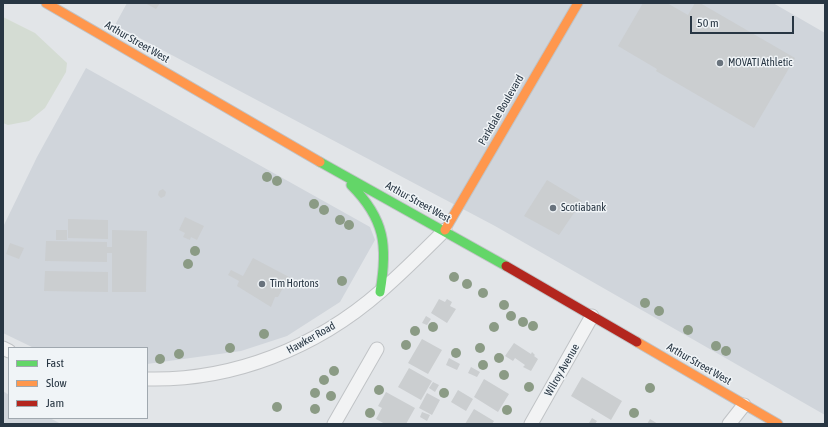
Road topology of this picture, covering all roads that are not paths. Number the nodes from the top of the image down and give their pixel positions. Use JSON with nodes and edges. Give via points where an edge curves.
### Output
{"nodes":[{"id":1,"x":46,"y":3,"type":"edge"},
{"id":2,"x":578,"y":3,"type":"edge"},
{"id":3,"x":336,"y":170,"type":"junction"},
{"id":4,"x":445,"y":230,"type":"junction"},
{"id":5,"x":380,"y":292,"type":"junction"},
{"id":6,"x":592,"y":316,"type":"junction"},
{"id":7,"x":377,"y":349,"type":"dead end"},
{"id":8,"x":148,"y":379,"type":"edge"},
{"id":9,"x":744,"y":405,"type":"junction"},
{"id":10,"x":334,"y":424,"type":"edge"},
{"id":11,"x":531,"y":424,"type":"edge"},
{"id":12,"x":729,"y":424,"type":"edge"},
{"id":13,"x":778,"y":424,"type":"edge"}],
"edges":[{"from":1,"to":3,"type":"main road","name":"Arthur Street West"},
{"from":2,"to":4,"type":"main road","name":"Parkdale Boulevard"},
{"from":3,"to":4,"type":"main road","name":"Arthur Street West"},
{"from":3,"to":5,"type":"main road","via":[[366,200],[380,223],[385,244],[385,267]]},
{"from":4,"to":5,"type":"street","name":"Hawker Road"},
{"from":4,"to":6,"type":"main road","name":"Arthur Street West"},
{"from":5,"to":8,"type":"street","name":"Hawker Road","via":[[327,331],[276,357],[222,373],[175,380]]},
{"from":6,"to":9,"type":"main road","name":"Arthur Street West"},
{"from":6,"to":11,"type":"street","name":"Wilroy Avenue"},
{"from":7,"to":10,"type":"street"},
{"from":9,"to":12,"type":"street"},
{"from":9,"to":13,"type":"main road","name":"Arthur Street West"}]}
